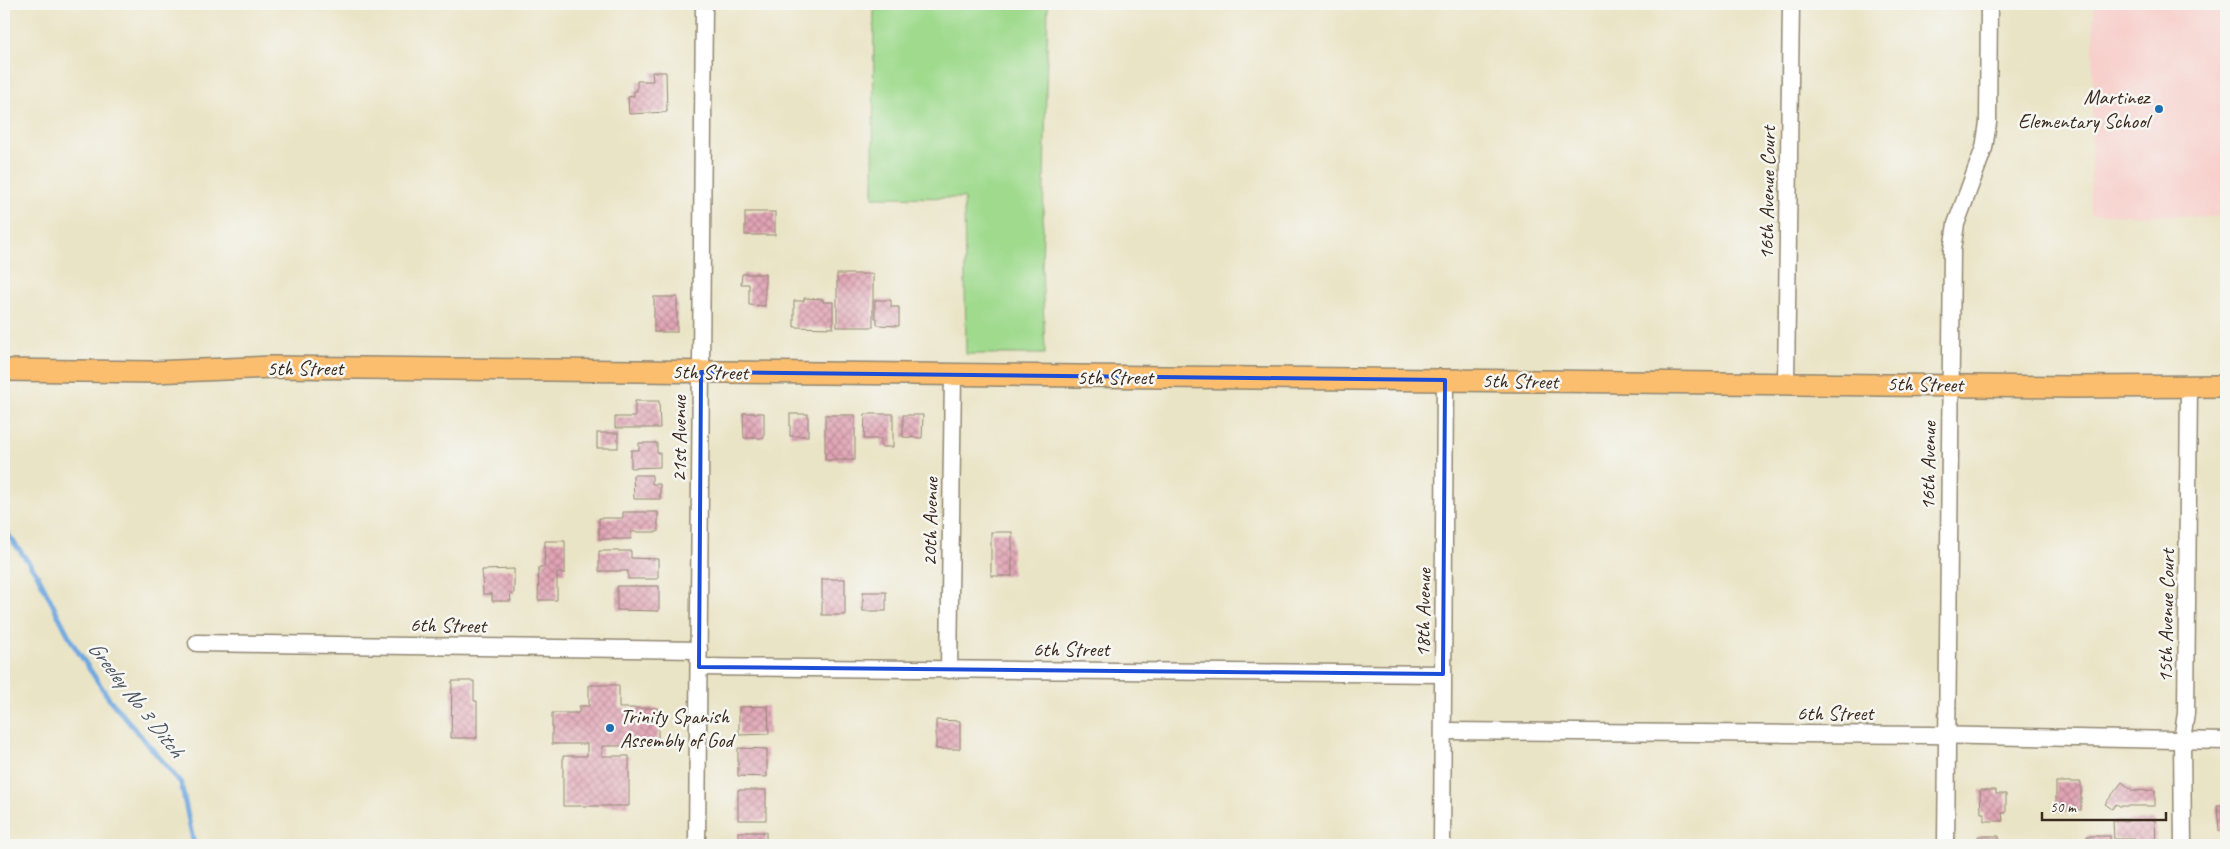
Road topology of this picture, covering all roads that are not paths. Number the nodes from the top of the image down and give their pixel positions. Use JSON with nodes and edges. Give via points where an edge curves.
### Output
{"nodes":[{"id":1,"x":704,"y":4,"type":"edge"},
{"id":2,"x":1791,"y":4,"type":"edge"},
{"id":3,"x":1989,"y":4,"type":"edge"},
{"id":4,"x":4,"y":370,"type":"edge"},
{"id":5,"x":701,"y":372,"type":"junction"},
{"id":6,"x":953,"y":376,"type":"junction"},
{"id":7,"x":1445,"y":380,"type":"junction"},
{"id":8,"x":1786,"y":383,"type":"junction"},
{"id":9,"x":1950,"y":384,"type":"junction"},
{"id":10,"x":2189,"y":386,"type":"junction"},
{"id":11,"x":2226,"y":386,"type":"edge"},
{"id":12,"x":197,"y":643,"type":"dead end"},
{"id":13,"x":699,"y":650,"type":"junction"},
{"id":14,"x":699,"y":667,"type":"junction"},
{"id":15,"x":948,"y":670,"type":"junction"},
{"id":16,"x":1443,"y":674,"type":"junction"},
{"id":17,"x":1444,"y":731,"type":"junction"},
{"id":18,"x":1945,"y":735,"type":"junction"},
{"id":19,"x":2182,"y":740,"type":"junction"},
{"id":20,"x":2226,"y":741,"type":"edge"},
{"id":21,"x":696,"y":845,"type":"edge"},
{"id":22,"x":1442,"y":845,"type":"edge"},
{"id":23,"x":1946,"y":845,"type":"edge"},
{"id":24,"x":2183,"y":845,"type":"edge"}],
"edges":[{"from":1,"to":5,"type":"street","name":"21st Avenue"},
{"from":2,"to":8,"type":"street","name":"16th Avenue Court"},
{"from":3,"to":9,"type":"street","name":"16th Avenue","via":[[1988,124],[1984,148],[1956,224],[1952,250]]},
{"from":4,"to":5,"type":"main road","name":"5th Street","via":[[153,372],[274,367]]},
{"from":5,"to":6,"type":"main road","name":"5th Street"},
{"from":5,"to":13,"type":"street","name":"21st Avenue"},
{"from":6,"to":7,"type":"main road","name":"5th Street"},
{"from":6,"to":15,"type":"street","name":"20th Avenue"},
{"from":7,"to":8,"type":"main road","name":"5th Street"},
{"from":7,"to":16,"type":"street","name":"18th Avenue"},
{"from":8,"to":9,"type":"main road","name":"5th Street"},
{"from":9,"to":10,"type":"main road","name":"5th Street"},
{"from":9,"to":18,"type":"street","name":"16th Avenue"},
{"from":10,"to":11,"type":"main road","name":"5th Street"},
{"from":10,"to":19,"type":"street","name":"15th Avenue Court","via":[[2186,713]]},
{"from":12,"to":13,"type":"street","name":"6th Street"},
{"from":13,"to":14,"type":"street","name":"21st Avenue"},
{"from":14,"to":15,"type":"street","name":"6th Street"},
{"from":14,"to":21,"type":"street","name":"21st Avenue"},
{"from":15,"to":16,"type":"street","name":"6th Street"},
{"from":16,"to":17,"type":"street","name":"18th Avenue"},
{"from":17,"to":18,"type":"street","name":"6th Street"},
{"from":17,"to":22,"type":"street","name":"18th Avenue"},
{"from":18,"to":19,"type":"street","name":"6th Street"},
{"from":18,"to":23,"type":"street","name":"16th Avenue"},
{"from":19,"to":20,"type":"street","name":"6th Street"},
{"from":19,"to":24,"type":"street","name":"15th Avenue Court"}]}
